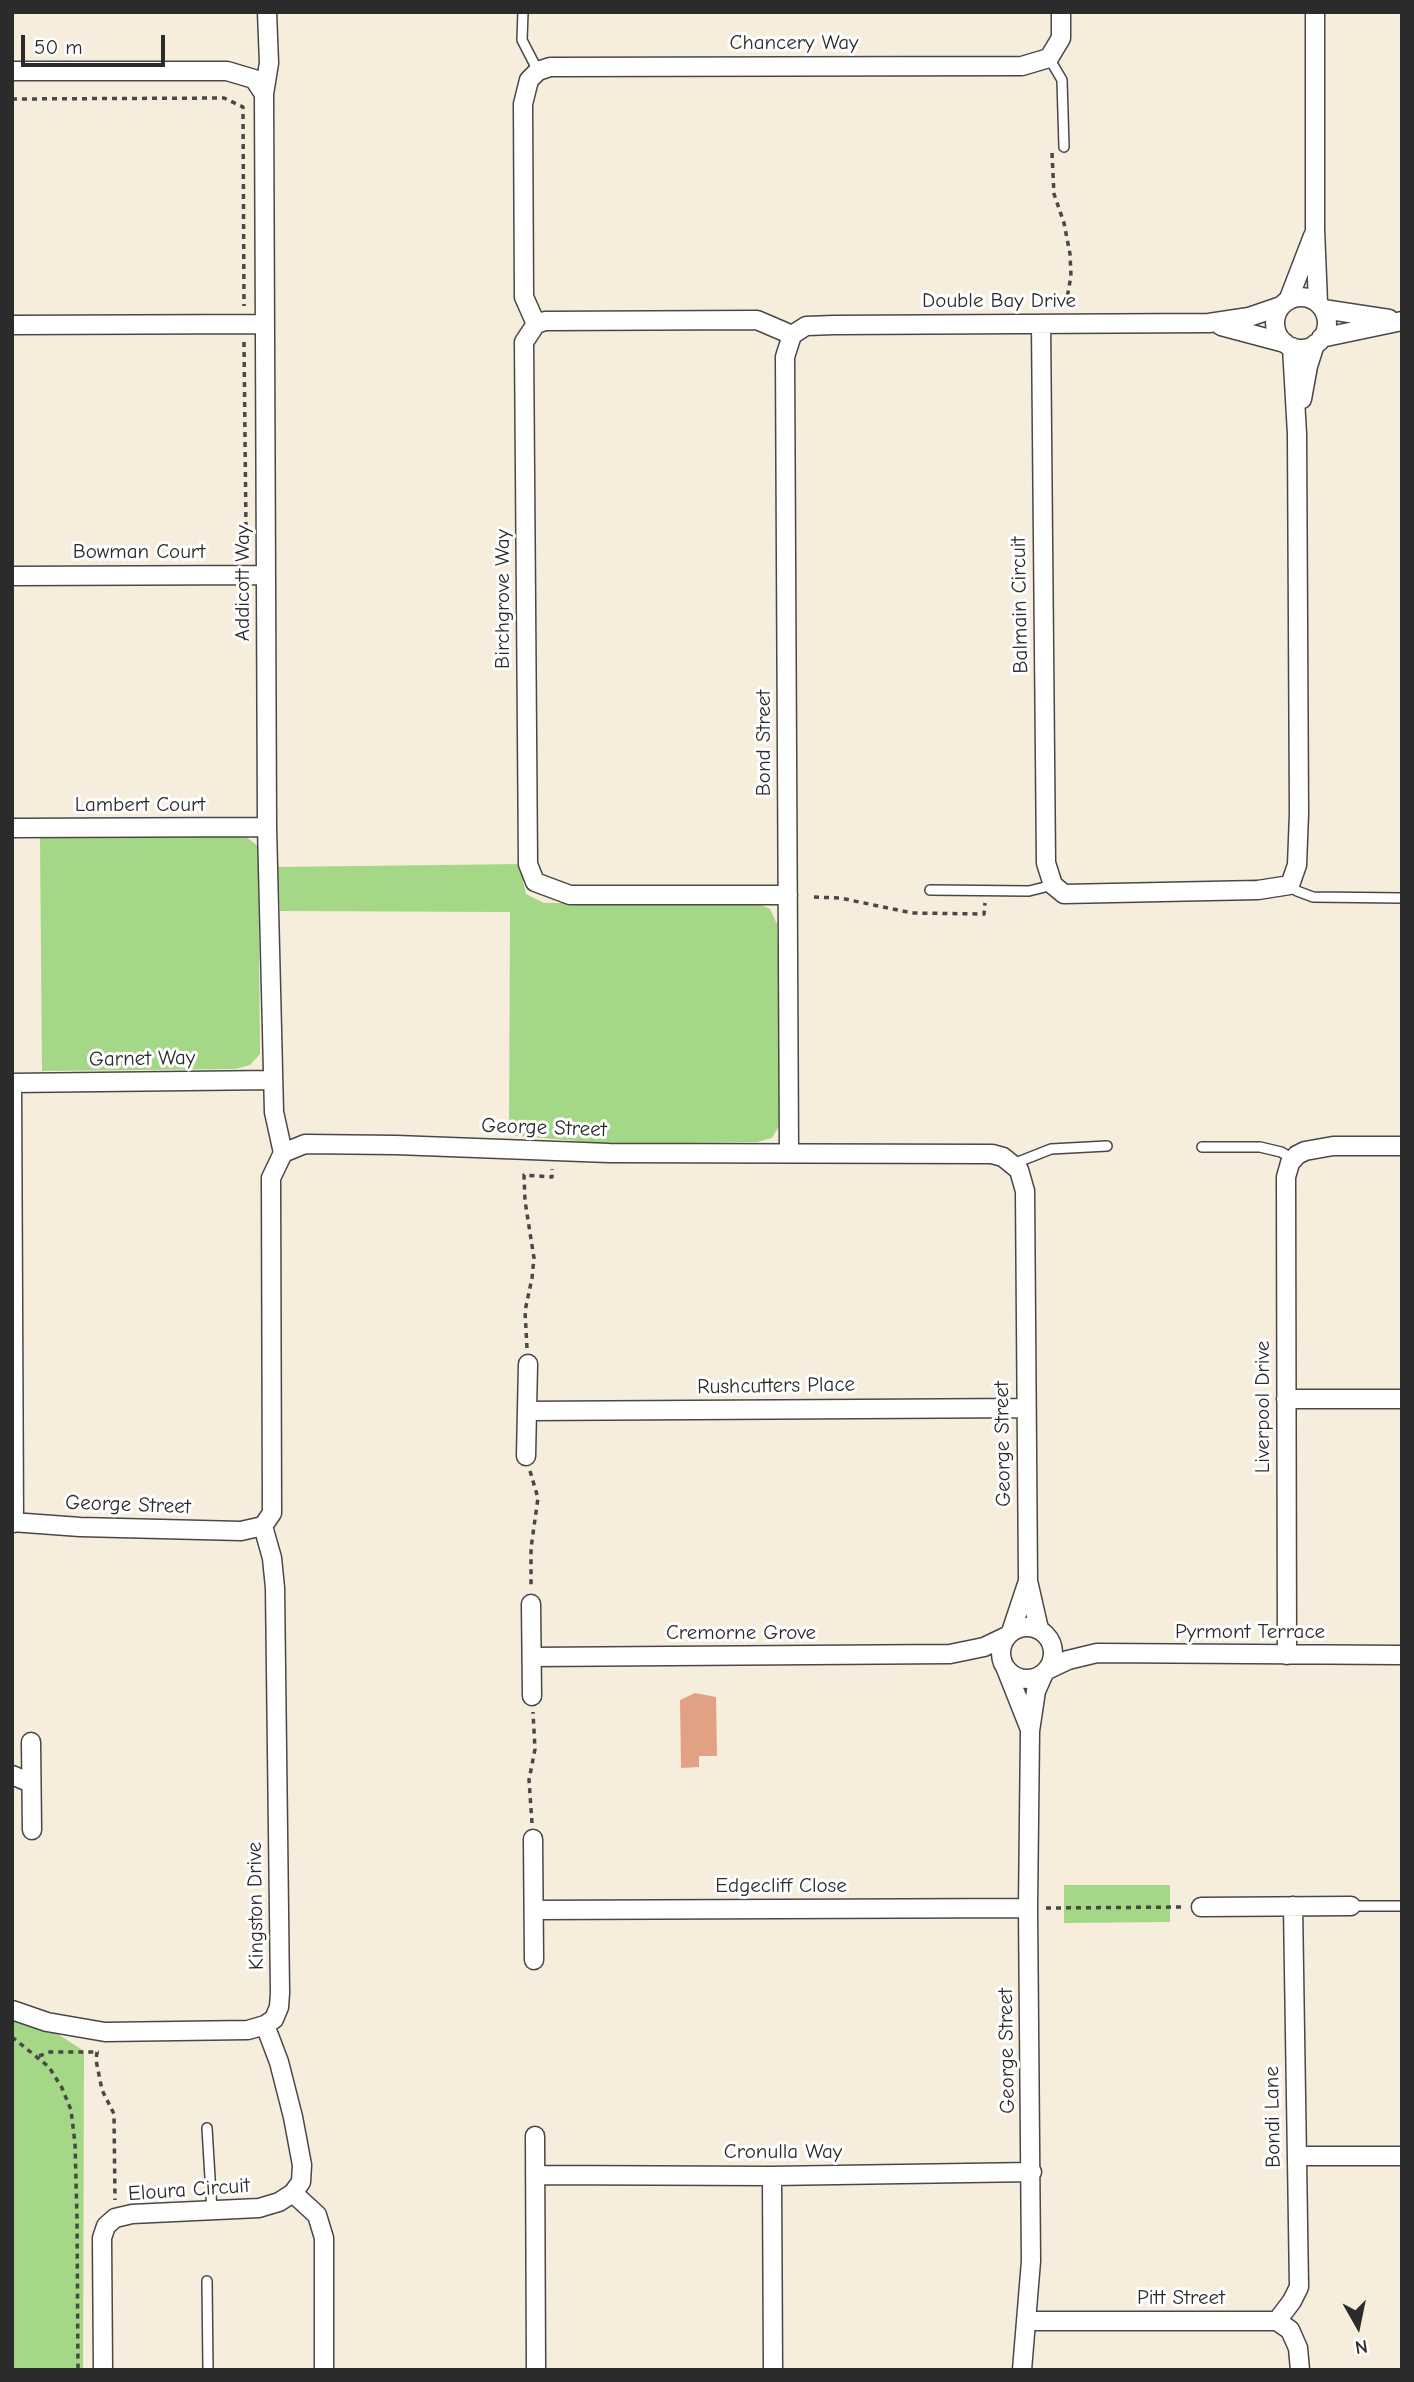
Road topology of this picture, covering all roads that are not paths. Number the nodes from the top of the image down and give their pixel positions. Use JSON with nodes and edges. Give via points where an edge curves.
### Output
{"nodes":[{"id":1,"x":267,"y":12,"type":"edge"},
{"id":2,"x":523,"y":12,"type":"edge"},
{"id":3,"x":1061,"y":12,"type":"edge"},
{"id":4,"x":1315,"y":12,"type":"edge"},
{"id":5,"x":1049,"y":58,"type":"junction"},
{"id":6,"x":12,"y":71,"type":"edge"},
{"id":7,"x":538,"y":71,"type":"junction"},
{"id":8,"x":264,"y":94,"type":"junction"},
{"id":9,"x":1064,"y":147,"type":"road end"},
{"id":10,"x":1315,"y":229,"type":"junction"},
{"id":11,"x":1285,"y":303,"type":"junction"},
{"id":12,"x":1320,"y":306,"type":"junction"},
{"id":13,"x":1402,"y":320,"type":"edge"},
{"id":14,"x":1209,"y":323,"type":"junction"},
{"id":15,"x":265,"y":324,"type":"junction"},
{"id":16,"x":536,"y":324,"type":"junction"},
{"id":17,"x":1041,"y":324,"type":"junction"},
{"id":18,"x":12,"y":325,"type":"edge"},
{"id":19,"x":792,"y":335,"type":"junction"},
{"id":20,"x":1318,"y":341,"type":"junction"},
{"id":21,"x":1288,"y":345,"type":"junction"},
{"id":22,"x":1297,"y":434,"type":"junction"},
{"id":23,"x":266,"y":575,"type":"junction"},
{"id":24,"x":12,"y":576,"type":"edge"},
{"id":25,"x":267,"y":827,"type":"junction"},
{"id":26,"x":12,"y":828,"type":"edge"},
{"id":27,"x":1053,"y":884,"type":"junction"},
{"id":28,"x":1290,"y":886,"type":"junction"},
{"id":29,"x":930,"y":890,"type":"dead end"},
{"id":30,"x":788,"y":895,"type":"junction"},
{"id":31,"x":1402,"y":898,"type":"edge"},
{"id":32,"x":273,"y":1080,"type":"junction"},
{"id":33,"x":12,"y":1083,"type":"edge"},
{"id":34,"x":1107,"y":1146,"type":"dead end"},
{"id":35,"x":1402,"y":1146,"type":"edge"},
{"id":36,"x":1202,"y":1147,"type":"dead end"},
{"id":37,"x":789,"y":1152,"type":"junction"},
{"id":38,"x":283,"y":1153,"type":"junction"},
{"id":39,"x":1293,"y":1159,"type":"junction"},
{"id":40,"x":1013,"y":1164,"type":"junction"},
{"id":41,"x":528,"y":1364,"type":"road end"},
{"id":42,"x":1286,"y":1399,"type":"junction"},
{"id":43,"x":1402,"y":1399,"type":"edge"},
{"id":44,"x":1026,"y":1408,"type":"junction"},
{"id":45,"x":527,"y":1411,"type":"junction"},
{"id":46,"x":526,"y":1456,"type":"road end"},
{"id":47,"x":13,"y":1522,"type":"edge"},
{"id":48,"x":263,"y":1526,"type":"junction"},
{"id":49,"x":1028,"y":1581,"type":"junction"},
{"id":50,"x":531,"y":1604,"type":"road end"},
{"id":51,"x":1043,"y":1632,"type":"junction"},
{"id":52,"x":1009,"y":1634,"type":"junction"},
{"id":53,"x":1097,"y":1653,"type":"junction"},
{"id":54,"x":950,"y":1654,"type":"junction"},
{"id":55,"x":1287,"y":1655,"type":"junction"},
{"id":56,"x":1402,"y":1655,"type":"edge"},
{"id":57,"x":532,"y":1657,"type":"junction"},
{"id":58,"x":1004,"y":1666,"type":"junction"},
{"id":59,"x":1046,"y":1671,"type":"junction"},
{"id":60,"x":532,"y":1696,"type":"road end"},
{"id":61,"x":1030,"y":1731,"type":"junction"},
{"id":62,"x":31,"y":1742,"type":"dead end"},
{"id":63,"x":12,"y":1776,"type":"edge"},
{"id":64,"x":31,"y":1783,"type":"junction"},
{"id":65,"x":32,"y":1830,"type":"dead end"},
{"id":66,"x":533,"y":1839,"type":"road end"},
{"id":67,"x":1293,"y":1906,"type":"junction"},
{"id":68,"x":1351,"y":1906,"type":"joint"},
{"id":69,"x":1401,"y":1906,"type":"edge"},
{"id":70,"x":1201,"y":1907,"type":"road end"},
{"id":71,"x":1028,"y":1908,"type":"junction"},
{"id":72,"x":534,"y":1910,"type":"junction"},
{"id":73,"x":534,"y":1960,"type":"dead end"},
{"id":74,"x":12,"y":2010,"type":"edge"},
{"id":75,"x":265,"y":2025,"type":"junction"},
{"id":76,"x":207,"y":2128,"type":"dead end"},
{"id":77,"x":535,"y":2136,"type":"dead end"},
{"id":78,"x":1297,"y":2156,"type":"junction"},
{"id":79,"x":1402,"y":2156,"type":"edge"},
{"id":80,"x":1032,"y":2172,"type":"junction"},
{"id":81,"x":535,"y":2175,"type":"junction"},
{"id":82,"x":772,"y":2176,"type":"junction"},
{"id":83,"x":293,"y":2193,"type":"junction"},
{"id":84,"x":212,"y":2211,"type":"junction"},
{"id":85,"x":207,"y":2281,"type":"dead end"},
{"id":86,"x":1028,"y":2321,"type":"junction"},
{"id":87,"x":1277,"y":2321,"type":"junction"},
{"id":88,"x":103,"y":2370,"type":"edge"},
{"id":89,"x":208,"y":2370,"type":"edge"},
{"id":90,"x":324,"y":2370,"type":"edge"},
{"id":91,"x":536,"y":2370,"type":"edge"},
{"id":92,"x":773,"y":2370,"type":"edge"},
{"id":93,"x":1021,"y":2370,"type":"edge"},
{"id":94,"x":1300,"y":2370,"type":"edge"}],
"edges":[{"from":1,"to":8,"type":"street","name":"Addicott Way","via":[[269,63]]},
{"from":2,"to":7,"type":"lane","via":[[523,40]]},
{"from":3,"to":5,"type":"street","via":[[1061,38]]},
{"from":4,"to":10,"type":"street"},
{"from":5,"to":7,"type":"street","name":"Chancery Way","via":[[1021,66],[550,67]]},
{"from":5,"to":9,"type":"lane","via":[[1062,80]]},
{"from":6,"to":8,"type":"street","via":[[228,71],[254,79]]},
{"from":7,"to":16,"type":"street","via":[[529,80],[523,104],[524,297]]},
{"from":8,"to":15,"type":"street","name":"Addicott Way"},
{"from":10,"to":11,"type":"street"},
{"from":10,"to":12,"type":"street"},
{"from":11,"to":12,"type":"street","via":[[1304,297]]},
{"from":11,"to":14,"type":"street","name":"Double Bay Drive","via":[[1249,317]]},
{"from":11,"to":21,"type":"street","via":[[1275,321],[1279,337]]},
{"from":12,"to":13,"type":"street"},
{"from":12,"to":20,"type":"street","via":[[1327,324]]},
{"from":13,"to":20,"type":"street"},
{"from":14,"to":17,"type":"street","name":"Double Bay Drive"},
{"from":14,"to":21,"type":"street","name":"Double Bay Drive"},
{"from":15,"to":18,"type":"street"},
{"from":15,"to":23,"type":"street","name":"Addicott Way"},
{"from":16,"to":19,"type":"street","via":[[757,320]]},
{"from":16,"to":30,"type":"street","name":"Birchgrove Way","via":[[524,342],[531,873],[536,882],[570,895]]},
{"from":17,"to":19,"type":"street","name":"Double Bay Drive","via":[[806,326]]},
{"from":17,"to":27,"type":"street","name":"Balmain Circuit","via":[[1046,863]]},
{"from":19,"to":30,"type":"street","name":"Bond Street","via":[[785,356]]},
{"from":20,"to":21,"type":"street","via":[[1300,348]]},
{"from":20,"to":22,"type":"street","via":[[1306,378]]},
{"from":21,"to":22,"type":"street"},
{"from":22,"to":28,"type":"street","via":[[1299,814],[1297,865]]},
{"from":23,"to":24,"type":"street","name":"Bowman Court"},
{"from":23,"to":25,"type":"street","name":"Addicott Way"},
{"from":25,"to":26,"type":"street","name":"Lambert Court"},
{"from":25,"to":32,"type":"street","name":"Addicott Way"},
{"from":27,"to":28,"type":"street","via":[[1064,894]]},
{"from":27,"to":29,"type":"lane","via":[[1029,891]]},
{"from":28,"to":31,"type":"lane","via":[[1313,897]]},
{"from":30,"to":37,"type":"street","name":"Bond Street"},
{"from":32,"to":33,"type":"street","name":"Garnet Way"},
{"from":32,"to":38,"type":"street","name":"Addicott Way"},
{"from":33,"to":47,"type":"street"},
{"from":34,"to":40,"type":"lane","via":[[1051,1149]]},
{"from":35,"to":39,"type":"street","via":[[1318,1147]]},
{"from":36,"to":39,"type":"lane","via":[[1261,1147]]},
{"from":37,"to":38,"type":"street","name":"George Street","via":[[609,1153],[305,1144]]},
{"from":37,"to":40,"type":"street","name":"George Street","via":[[973,1152],[992,1154]]},
{"from":38,"to":48,"type":"street","via":[[271,1178],[272,1513]]},
{"from":39,"to":42,"type":"street","name":"Liverpool Drive","via":[[1284,1193]]},
{"from":40,"to":44,"type":"street","name":"George Street","via":[[1025,1191]]},
{"from":41,"to":45,"type":"street"},
{"from":42,"to":43,"type":"street"},
{"from":42,"to":55,"type":"street","name":"Liverpool Drive"},
{"from":44,"to":45,"type":"street","name":"Rushcutters Place"},
{"from":44,"to":49,"type":"street","name":"George Street"},
{"from":45,"to":46,"type":"street"},
{"from":47,"to":48,"type":"street","name":"George Street","via":[[241,1531]]},
{"from":48,"to":75,"type":"street","name":"Kingston Drive","via":[[275,1588],[280,1979],[279,2007]]},
{"from":49,"to":51,"type":"street","name":"George Street"},
{"from":49,"to":52,"type":"street","name":"George Street"},
{"from":50,"to":57,"type":"street"},
{"from":51,"to":52,"type":"street","via":[[1025,1627]]},
{"from":51,"to":53,"type":"street","name":"Pyrmont Terrace"},
{"from":51,"to":59,"type":"street","via":[[1054,1651]]},
{"from":52,"to":54,"type":"street","name":"Cremorne Grove","via":[[984,1647]]},
{"from":52,"to":58,"type":"street","via":[[1001,1650]]},
{"from":53,"to":55,"type":"street","name":"Pyrmont Terrace"},
{"from":53,"to":59,"type":"street","name":"Pyrmont Terrace"},
{"from":54,"to":57,"type":"street","name":"Cremorne Grove"},
{"from":54,"to":58,"type":"street","name":"Cremorne Grove"},
{"from":55,"to":56,"type":"street","name":"Pyrmont Terrace"},
{"from":57,"to":60,"type":"street"},
{"from":58,"to":59,"type":"street","via":[[1020,1678],[1037,1678]]},
{"from":58,"to":61,"type":"street","name":"George Street"},
{"from":59,"to":61,"type":"street","name":"George Street","via":[[1036,1691]]},
{"from":61,"to":71,"type":"street","name":"George Street"},
{"from":62,"to":64,"type":"street"},
{"from":63,"to":64,"type":"street"},
{"from":64,"to":65,"type":"street"},
{"from":66,"to":72,"type":"street"},
{"from":67,"to":68,"type":"street"},
{"from":67,"to":70,"type":"street"},
{"from":67,"to":78,"type":"street","name":"Bondi Lane"},
{"from":68,"to":69,"type":"lane"},
{"from":71,"to":72,"type":"street","name":"Edgecliff Close"},
{"from":71,"to":80,"type":"street","name":"George Street"},
{"from":72,"to":73,"type":"street"},
{"from":74,"to":75,"type":"street","via":[[47,2022],[105,2032],[248,2031]]},
{"from":75,"to":83,"type":"street","via":[[279,2062],[302,2165],[301,2182]]},
{"from":76,"to":84,"type":"lane"},
{"from":77,"to":81,"type":"street"},
{"from":78,"to":79,"type":"street"},
{"from":78,"to":87,"type":"street","name":"Bondi Lane","via":[[1298,2287]]},
{"from":80,"to":82,"type":"street","name":"Cronulla Way"},
{"from":80,"to":86,"type":"street","name":"George Street"},
{"from":81,"to":82,"type":"street","name":"Cronulla Way"},
{"from":81,"to":91,"type":"street"},
{"from":82,"to":92,"type":"street"},
{"from":83,"to":84,"type":"street","name":"Eloura Circuit","via":[[259,2208]]},
{"from":83,"to":90,"type":"street","via":[[317,2215],[324,2238]]},
{"from":84,"to":88,"type":"street","name":"Eloura Circuit","via":[[132,2214],[106,2226],[102,2238]]},
{"from":85,"to":89,"type":"lane"},
{"from":86,"to":87,"type":"street","name":"Pitt Street"},
{"from":86,"to":93,"type":"street","name":"George Street"},
{"from":87,"to":94,"type":"street","via":[[1290,2330]]}]}
